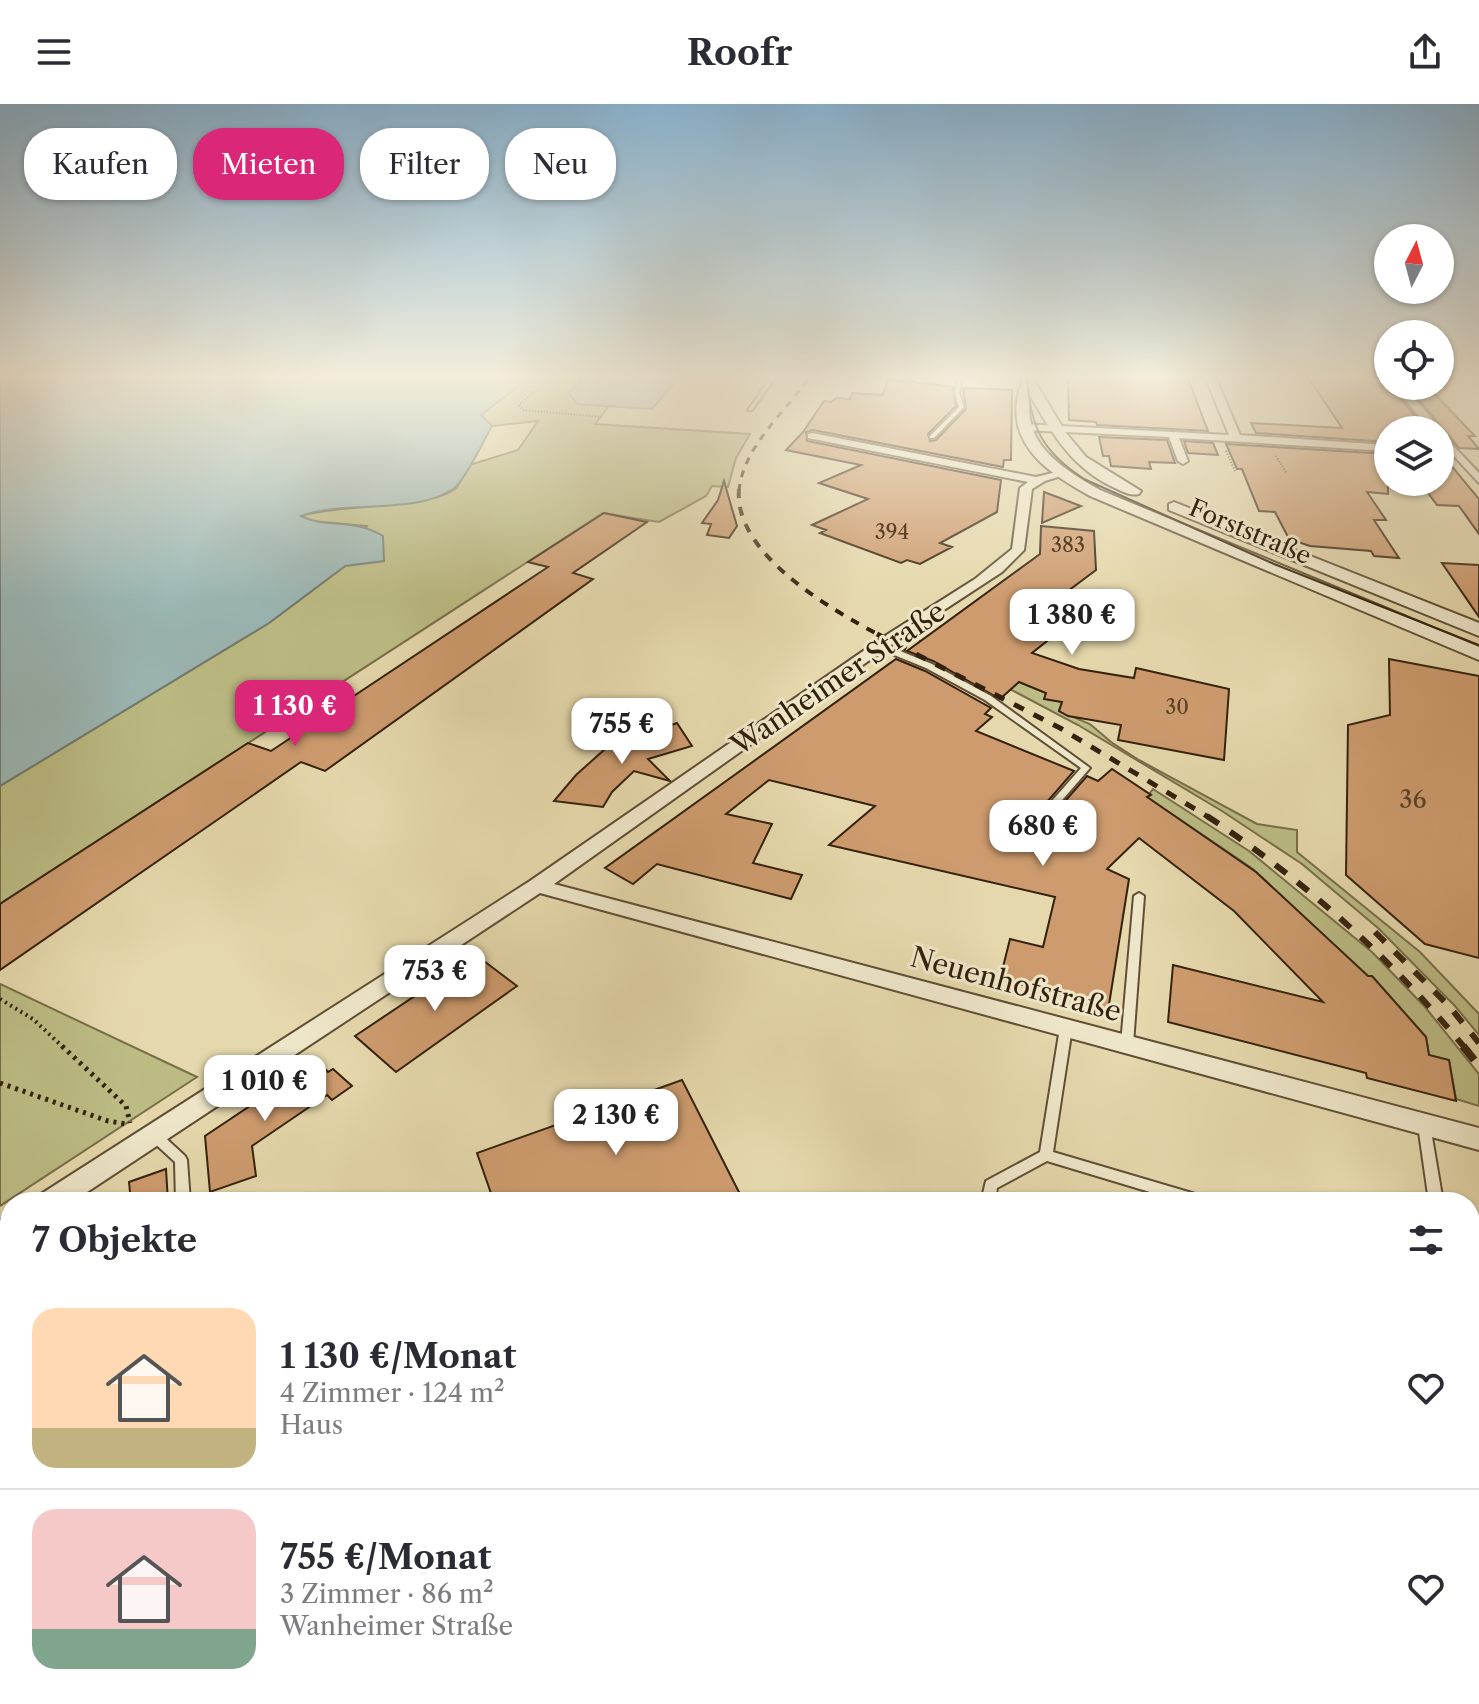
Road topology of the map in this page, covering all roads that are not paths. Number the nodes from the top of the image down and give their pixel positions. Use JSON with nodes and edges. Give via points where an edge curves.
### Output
{"nodes":[{"id":1,"x":887,"y":451,"type":"edge"},
{"id":2,"x":1035,"y":451,"type":"edge"},
{"id":3,"x":1069,"y":451,"type":"edge"},
{"id":4,"x":1179,"y":451,"type":"edge"},
{"id":5,"x":1454,"y":452,"type":"joint"},
{"id":6,"x":1474,"y":453,"type":"dead end"},
{"id":7,"x":1183,"y":461,"type":"dead end"},
{"id":8,"x":1061,"y":474,"type":"junction"},
{"id":9,"x":1036,"y":480,"type":"junction"},
{"id":10,"x":1479,"y":480,"type":"edge"},
{"id":11,"x":1479,"y":630,"type":"edge"},
{"id":12,"x":880,"y":646,"type":"junction"},
{"id":13,"x":1479,"y":654,"type":"edge"},
{"id":14,"x":1047,"y":812,"type":"dead end"},
{"id":15,"x":537,"y":886,"type":"junction"},
{"id":16,"x":1139,"y":896,"type":"dead end"},
{"id":17,"x":1066,"y":1028,"type":"junction"},
{"id":18,"x":1127,"y":1044,"type":"junction"},
{"id":19,"x":1423,"y":1124,"type":"junction"},
{"id":20,"x":142,"y":1130,"type":"junction"},
{"id":21,"x":1479,"y":1139,"type":"edge"},
{"id":22,"x":1046,"y":1155,"type":"junction"},
{"id":23,"x":63,"y":1192,"type":"edge"},
{"id":24,"x":183,"y":1192,"type":"edge"},
{"id":25,"x":990,"y":1192,"type":"edge"},
{"id":26,"x":1169,"y":1192,"type":"edge"},
{"id":27,"x":1434,"y":1192,"type":"edge"}],
"edges":[{"from":1,"to":9,"type":"street"},
{"from":2,"to":8,"type":"street","name":"Forststraße"},
{"from":3,"to":11,"type":"street","name":"Forststraße","via":[[1109,480]]},
{"from":4,"to":7,"type":"street"},
{"from":5,"to":6,"type":"street"},
{"from":5,"to":10,"type":"street"},
{"from":8,"to":9,"type":"street"},
{"from":8,"to":13,"type":"street","name":"Forststraße","via":[[1095,493]]},
{"from":9,"to":12,"type":"street","name":"Wanheimer Straße","via":[[1026,488],[1019,546],[1012,559]]},
{"from":12,"to":14,"type":"lane","via":[[988,698],[1086,768]]},
{"from":12,"to":15,"type":"street","name":"Wanheimer Straße"},
{"from":15,"to":17,"type":"street","name":"Neuenhofstraße"},
{"from":15,"to":20,"type":"street","name":"Wanheimer Straße"},
{"from":16,"to":18,"type":"lane"},
{"from":17,"to":18,"type":"street","name":"Neuenhofstraße"},
{"from":17,"to":22,"type":"lane"},
{"from":18,"to":19,"type":"street","name":"Neuenhofstraße"},
{"from":19,"to":21,"type":"street","name":"Neuenhofstraße"},
{"from":19,"to":27,"type":"lane"},
{"from":20,"to":23,"type":"street","name":"Wanheimer Straße"},
{"from":20,"to":24,"type":"lane","via":[[181,1160]]},
{"from":22,"to":25,"type":"lane","via":[[991,1185]]},
{"from":22,"to":26,"type":"lane"}]}
